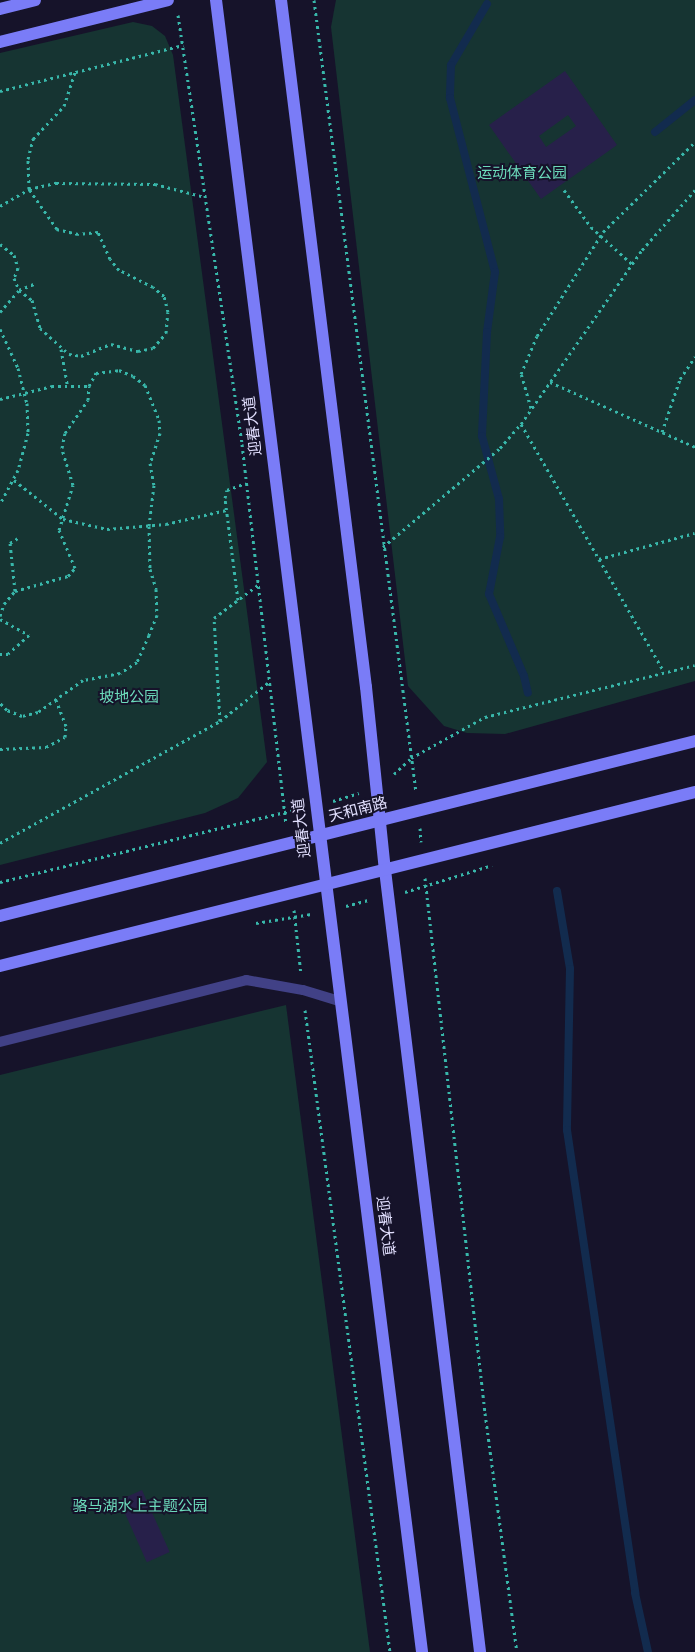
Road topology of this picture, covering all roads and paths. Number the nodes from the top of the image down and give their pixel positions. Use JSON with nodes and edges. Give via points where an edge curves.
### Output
{"nodes":[{"id":1,"x":35,"y":0,"type":"edge"},
{"id":2,"x":168,"y":0,"type":"edge"},
{"id":3,"x":216,"y":0,"type":"edge"},
{"id":4,"x":281,"y":0,"type":"edge"},
{"id":5,"x":0,"y":9,"type":"edge"},
{"id":6,"x":0,"y":42,"type":"edge"},
{"id":7,"x":183,"y":45,"type":"dead end"},
{"id":8,"x":75,"y":72,"type":"junction"},
{"id":9,"x":0,"y":90,"type":"edge"},
{"id":10,"x":695,"y":142,"type":"edge"},
{"id":11,"x":29,"y":188,"type":"junction"},
{"id":12,"x":564,"y":190,"type":"dead end"},
{"id":13,"x":695,"y":190,"type":"edge"},
{"id":14,"x":205,"y":197,"type":"dead end"},
{"id":15,"x":0,"y":206,"type":"edge"},
{"id":16,"x":600,"y":236,"type":"junction"},
{"id":17,"x":0,"y":244,"type":"edge"},
{"id":18,"x":632,"y":264,"type":"junction"},
{"id":19,"x":34,"y":284,"type":"dead end"},
{"id":20,"x":19,"y":290,"type":"junction"},
{"id":21,"x":0,"y":312,"type":"edge"},
{"id":22,"x":0,"y":329,"type":"edge"},
{"id":23,"x":61,"y":348,"type":"junction"},
{"id":24,"x":695,"y":357,"type":"edge"},
{"id":25,"x":550,"y":382,"type":"junction"},
{"id":26,"x":67,"y":384,"type":"junction"},
{"id":27,"x":89,"y":386,"type":"junction"},
{"id":28,"x":25,"y":393,"type":"junction"},
{"id":29,"x":0,"y":399,"type":"edge"},
{"id":30,"x":531,"y":408,"type":"junction"},
{"id":31,"x":520,"y":424,"type":"junction"},
{"id":32,"x":662,"y":432,"type":"junction"},
{"id":33,"x":695,"y":447,"type":"edge"},
{"id":34,"x":14,"y":480,"type":"junction"},
{"id":35,"x":246,"y":483,"type":"dead end"},
{"id":36,"x":0,"y":504,"type":"edge"},
{"id":37,"x":226,"y":510,"type":"junction"},
{"id":38,"x":63,"y":519,"type":"junction"},
{"id":39,"x":149,"y":526,"type":"junction"},
{"id":40,"x":695,"y":533,"type":"edge"},
{"id":41,"x":18,"y":538,"type":"dead end"},
{"id":42,"x":383,"y":546,"type":"dead end"},
{"id":43,"x":600,"y":559,"type":"junction"},
{"id":44,"x":258,"y":584,"type":"dead end"},
{"id":45,"x":15,"y":591,"type":"junction"},
{"id":46,"x":238,"y":600,"type":"junction"},
{"id":47,"x":0,"y":617,"type":"edge"},
{"id":48,"x":0,"y":654,"type":"edge"},
{"id":49,"x":695,"y":665,"type":"edge"},
{"id":50,"x":664,"y":672,"type":"junction"},
{"id":51,"x":270,"y":681,"type":"dead end"},
{"id":52,"x":56,"y":700,"type":"junction"},
{"id":53,"x":0,"y":703,"type":"edge"},
{"id":54,"x":220,"y":721,"type":"junction"},
{"id":55,"x":695,"y":741,"type":"edge"},
{"id":56,"x":0,"y":749,"type":"edge"},
{"id":57,"x":378,"y":788,"type":"junction"},
{"id":58,"x":695,"y":792,"type":"edge"},
{"id":59,"x":316,"y":806,"type":"junction"},
{"id":60,"x":382,"y":820,"type":"junction"},
{"id":61,"x":320,"y":836,"type":"junction"},
{"id":62,"x":0,"y":843,"type":"edge"},
{"id":63,"x":385,"y":870,"type":"junction"},
{"id":64,"x":0,"y":882,"type":"edge"},
{"id":65,"x":326,"y":884,"type":"junction"},
{"id":66,"x":0,"y":916,"type":"edge"},
{"id":67,"x":0,"y":966,"type":"edge"},
{"id":68,"x":340,"y":1001,"type":"junction"},
{"id":69,"x":0,"y":1042,"type":"edge"},
{"id":70,"x":422,"y":1652,"type":"edge"},
{"id":71,"x":480,"y":1652,"type":"edge"}],
"edges":[{"from":1,"to":5,"type":"main road"},
{"from":2,"to":6,"type":"main road"},
{"from":3,"to":59,"type":"main road","name":"迎春大道"},
{"from":4,"to":57,"type":"main road"},
{"from":7,"to":8,"type":"path"},
{"from":8,"to":9,"type":"path"},
{"from":8,"to":11,"type":"path","via":[[64,106],[33,139],[28,159]]},
{"from":10,"to":16,"type":"path"},
{"from":11,"to":14,"type":"path","via":[[56,183],[155,184]]},
{"from":11,"to":15,"type":"path"},
{"from":11,"to":23,"type":"path","via":[[57,229],[78,234],[98,232],[115,265],[154,286],[164,296],[168,312],[166,333],[153,348],[138,351],[111,344],[81,356],[69,354]]},
{"from":12,"to":16,"type":"path"},
{"from":13,"to":18,"type":"path"},
{"from":16,"to":18,"type":"path"},
{"from":16,"to":30,"type":"path","via":[[524,361],[521,374]]},
{"from":17,"to":20,"type":"path","via":[[14,255],[18,268],[14,278]]},
{"from":18,"to":25,"type":"path"},
{"from":19,"to":20,"type":"path"},
{"from":20,"to":21,"type":"path"},
{"from":20,"to":23,"type":"path","via":[[32,300],[40,328]]},
{"from":22,"to":28,"type":"path","via":[[18,368]]},
{"from":23,"to":26,"type":"path"},
{"from":24,"to":32,"type":"path","via":[[680,379]]},
{"from":25,"to":30,"type":"path"},
{"from":25,"to":32,"type":"path"},
{"from":26,"to":27,"type":"path"},
{"from":26,"to":28,"type":"path"},
{"from":27,"to":38,"type":"path","via":[[88,400],[66,433],[62,448],[73,485]]},
{"from":27,"to":39,"type":"path","via":[[96,373],[119,370],[145,386],[155,404],[160,433],[150,463],[154,485]]},
{"from":28,"to":29,"type":"path"},
{"from":28,"to":34,"type":"path","via":[[28,434]]},
{"from":30,"to":31,"type":"path"},
{"from":31,"to":42,"type":"path","via":[[498,450]]},
{"from":31,"to":43,"type":"path"},
{"from":32,"to":33,"type":"path"},
{"from":34,"to":36,"type":"path"},
{"from":34,"to":38,"type":"path"},
{"from":35,"to":37,"type":"path","via":[[227,490]]},
{"from":37,"to":39,"type":"path"},
{"from":37,"to":46,"type":"path"},
{"from":38,"to":39,"type":"path","via":[[107,529]]},
{"from":38,"to":45,"type":"path","via":[[59,530],[61,540],[73,558],[75,568],[68,576]]},
{"from":39,"to":52,"type":"path","via":[[150,570],[156,589],[157,615],[137,662],[120,674],[83,680]]},
{"from":40,"to":43,"type":"path"},
{"from":41,"to":45,"type":"path","via":[[10,543]]},
{"from":43,"to":50,"type":"path"},
{"from":44,"to":46,"type":"path"},
{"from":45,"to":47,"type":"path","via":[[4,604]]},
{"from":46,"to":54,"type":"path","via":[[214,618]]},
{"from":47,"to":48,"type":"path","via":[[29,635],[8,654]]},
{"from":49,"to":50,"type":"path"},
{"from":50,"to":57,"type":"path","via":[[485,717],[411,758]]},
{"from":51,"to":54,"type":"path"},
{"from":52,"to":53,"type":"path","via":[[38,712],[22,716]]},
{"from":52,"to":56,"type":"path","via":[[66,726],[65,737],[46,747]]},
{"from":54,"to":62,"type":"path"},
{"from":55,"to":60,"type":"main road","name":"天和南路"},
{"from":57,"to":59,"type":"path"},
{"from":57,"to":60,"type":"main road"},
{"from":58,"to":63,"type":"main road"},
{"from":59,"to":61,"type":"main road","name":"迎春大道"},
{"from":59,"to":64,"type":"path"},
{"from":60,"to":61,"type":"main road","name":"天和南路"},
{"from":60,"to":63,"type":"main road"},
{"from":61,"to":65,"type":"main road","name":"迎春大道"},
{"from":61,"to":66,"type":"main road","name":"天和南路"},
{"from":63,"to":65,"type":"main road"},
{"from":63,"to":71,"type":"main road"},
{"from":65,"to":67,"type":"main road"},
{"from":65,"to":68,"type":"main road","name":"迎春大道"},
{"from":68,"to":69,"type":"lane","via":[[303,990],[246,980]]},
{"from":68,"to":70,"type":"main road","name":"迎春大道"}]}
